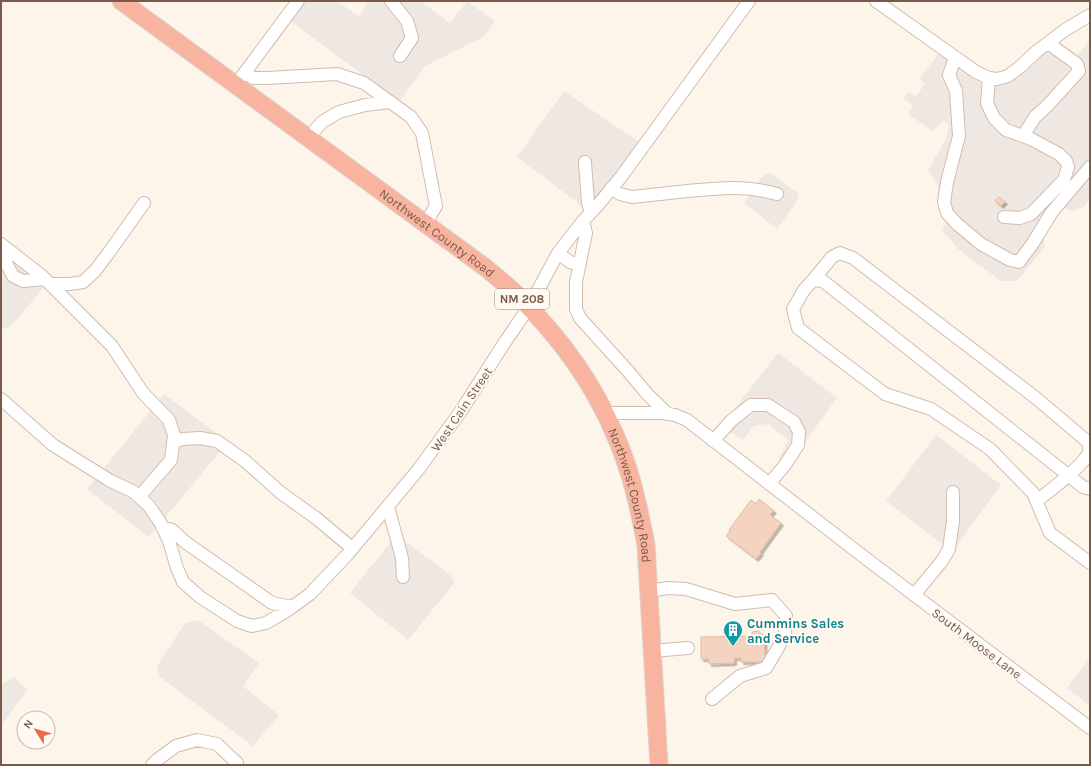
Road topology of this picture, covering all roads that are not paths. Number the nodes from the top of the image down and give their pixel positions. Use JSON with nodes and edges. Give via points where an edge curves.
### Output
{"nodes":[{"id":1,"x":121,"y":1,"type":"edge"},
{"id":2,"x":298,"y":1,"type":"edge"},
{"id":3,"x":391,"y":1,"type":"edge"},
{"id":4,"x":749,"y":1,"type":"edge"},
{"id":5,"x":876,"y":1,"type":"edge"},
{"id":6,"x":1089,"y":17,"type":"edge"},
{"id":7,"x":1048,"y":43,"type":"junction"},
{"id":8,"x":400,"y":56,"type":"dead end"},
{"id":9,"x":955,"y":58,"type":"junction"},
{"id":10,"x":988,"y":78,"type":"junction"},
{"id":11,"x":240,"y":79,"type":"junction"},
{"id":12,"x":390,"y":102,"type":"junction"},
{"id":13,"x":1023,"y":136,"type":"junction"},
{"id":14,"x":308,"y":138,"type":"junction"},
{"id":15,"x":584,"y":162,"type":"dead end"},
{"id":16,"x":1090,"y":167,"type":"edge"},
{"id":17,"x":612,"y":188,"type":"junction"},
{"id":18,"x":777,"y":194,"type":"dead end"},
{"id":19,"x":144,"y":203,"type":"dead end"},
{"id":20,"x":587,"y":216,"type":"junction"},
{"id":21,"x":1004,"y":217,"type":"dead end"},
{"id":22,"x":425,"y":224,"type":"junction"},
{"id":23,"x":4,"y":246,"type":"edge"},
{"id":24,"x":558,"y":253,"type":"junction"},
{"id":25,"x":579,"y":265,"type":"junction"},
{"id":26,"x":813,"y":280,"type":"junction"},
{"id":27,"x":47,"y":282,"type":"junction"},
{"id":28,"x":530,"y":307,"type":"junction"},
{"id":29,"x":1,"y":400,"type":"edge"},
{"id":30,"x":605,"y":413,"type":"junction"},
{"id":31,"x":668,"y":414,"type":"junction"},
{"id":32,"x":714,"y":441,"type":"junction"},
{"id":33,"x":173,"y":442,"type":"junction"},
{"id":34,"x":1068,"y":476,"type":"junction"},
{"id":35,"x":769,"y":484,"type":"junction"},
{"id":36,"x":1090,"y":489,"type":"edge"},
{"id":37,"x":953,"y":492,"type":"dead end"},
{"id":38,"x":139,"y":497,"type":"junction"},
{"id":39,"x":1037,"y":501,"type":"junction"},
{"id":40,"x":388,"y":508,"type":"junction"},
{"id":41,"x":162,"y":527,"type":"junction"},
{"id":42,"x":352,"y":548,"type":"junction"},
{"id":43,"x":1088,"y":557,"type":"edge"},
{"id":44,"x":403,"y":577,"type":"dead end"},
{"id":45,"x":649,"y":591,"type":"junction"},
{"id":46,"x":914,"y":595,"type":"junction"},
{"id":47,"x":292,"y":607,"type":"junction"},
{"id":48,"x":688,"y":648,"type":"dead end"},
{"id":49,"x":652,"y":651,"type":"junction"},
{"id":50,"x":712,"y":699,"type":"dead end"},
{"id":51,"x":1090,"y":728,"type":"edge"},
{"id":52,"x":152,"y":765,"type":"edge"},
{"id":53,"x":237,"y":765,"type":"edge"},
{"id":54,"x":659,"y":765,"type":"edge"}],
"edges":[{"from":1,"to":11,"type":"highway","name":"Northwest County Road","number":"NM 208"},
{"from":2,"to":11,"type":"street"},
{"from":3,"to":8,"type":"street","via":[[407,21],[412,38]]},
{"from":4,"to":17,"type":"street","name":"West Cain Street"},
{"from":5,"to":9,"type":"street"},
{"from":6,"to":7,"type":"street"},
{"from":7,"to":10,"type":"street","via":[[1008,76]]},
{"from":7,"to":13,"type":"street","via":[[1077,64],[1079,71],[1035,117]]},
{"from":9,"to":10,"type":"street"},
{"from":9,"to":16,"type":"street","via":[[949,75],[956,91],[959,136],[944,202],[947,212],[957,224],[981,244],[1010,260],[1019,262],[1052,212]]},
{"from":10,"to":13,"type":"street","via":[[986,103],[994,118],[1006,130]]},
{"from":11,"to":12,"type":"street","via":[[336,74],[364,83]]},
{"from":11,"to":14,"type":"highway","name":"Northwest County Road","number":"NM 208"},
{"from":12,"to":14,"type":"street","via":[[339,112],[322,122]]},
{"from":12,"to":22,"type":"street","via":[[411,117],[422,133],[436,206]]},
{"from":13,"to":21,"type":"street","via":[[1058,154],[1066,161],[1068,167],[1064,180],[1031,214],[1020,218]]},
{"from":14,"to":22,"type":"highway","name":"Northwest County Road","number":"NM 208"},
{"from":15,"to":20,"type":"street"},
{"from":17,"to":18,"type":"street","via":[[620,194],[632,197],[720,188],[745,188]]},
{"from":17,"to":20,"type":"street","name":"West Cain Street"},
{"from":19,"to":27,"type":"street","via":[[95,271],[82,282]]},
{"from":20,"to":24,"type":"street","name":"West Cain Street"},
{"from":20,"to":25,"type":"street"},
{"from":22,"to":28,"type":"highway","name":"Northwest County Road","number":"NM 208","via":[[486,268]]},
{"from":23,"to":27,"type":"street"},
{"from":23,"to":27,"type":"street","via":[[6,263],[13,276],[23,281]]},
{"from":24,"to":25,"type":"street"},
{"from":24,"to":28,"type":"street","name":"West Cain Street"},
{"from":25,"to":31,"type":"street","via":[[576,309],[580,318]]},
{"from":26,"to":34,"type":"street","via":[[823,281]]},
{"from":26,"to":34,"type":"street","via":[[832,257],[840,253],[860,262],[1036,398],[1089,443],[1090,451],[1084,461]]},
{"from":26,"to":39,"type":"street","via":[[793,308],[798,328],[885,394],[931,409],[990,449],[1033,493]]},
{"from":27,"to":33,"type":"street","via":[[112,346],[143,393],[169,420],[174,435]]},
{"from":28,"to":30,"type":"highway","name":"Northwest County Road","number":"NM 208","via":[[575,362]]},
{"from":28,"to":40,"type":"street","name":"West Cain Street","via":[[461,411]]},
{"from":29,"to":38,"type":"street","name":"West Cain Street","via":[[53,445]]},
{"from":30,"to":31,"type":"street"},
{"from":30,"to":45,"type":"highway","name":"Northwest County Road","number":"NM 208","via":[[624,457],[636,496],[646,545]]},
{"from":31,"to":32,"type":"street","name":"South Moose Lane","via":[[675,414],[687,420]]},
{"from":32,"to":35,"type":"street","name":"South Moose Lane"},
{"from":32,"to":35,"type":"street","via":[[732,420],[751,405],[768,405],[794,422],[798,432],[798,445]]},
{"from":33,"to":38,"type":"street","via":[[171,460]]},
{"from":33,"to":42,"type":"street","via":[[200,438],[217,441]]},
{"from":34,"to":36,"type":"street"},
{"from":34,"to":39,"type":"street"},
{"from":35,"to":46,"type":"street","name":"South Moose Lane"},
{"from":37,"to":46,"type":"street","via":[[954,521],[949,549]]},
{"from":38,"to":41,"type":"street","name":"West Cain Street","via":[[149,506]]},
{"from":39,"to":43,"type":"street","via":[[1050,533]]},
{"from":40,"to":42,"type":"street","name":"West Cain Street"},
{"from":40,"to":44,"type":"street","via":[[402,558]]},
{"from":41,"to":47,"type":"street","via":[[172,530],[185,542],[272,603]]},
{"from":41,"to":47,"type":"street","name":"West Cain Street","via":[[183,582],[200,598],[237,621],[252,626],[266,623]]},
{"from":42,"to":47,"type":"street","name":"West Cain Street","via":[[310,594]]},
{"from":45,"to":49,"type":"highway","name":"Northwest County Road","number":"NM 208"},
{"from":45,"to":50,"type":"street","via":[[686,589],[735,604],[772,600],[786,616],[785,633],[766,668],[740,676]]},
{"from":46,"to":51,"type":"street","name":"South Moose Lane"},
{"from":48,"to":49,"type":"street"},
{"from":49,"to":54,"type":"highway","name":"Northwest County Road","number":"NM 208"},
{"from":52,"to":53,"type":"street","via":[[176,746],[197,740],[217,744]]}]}
